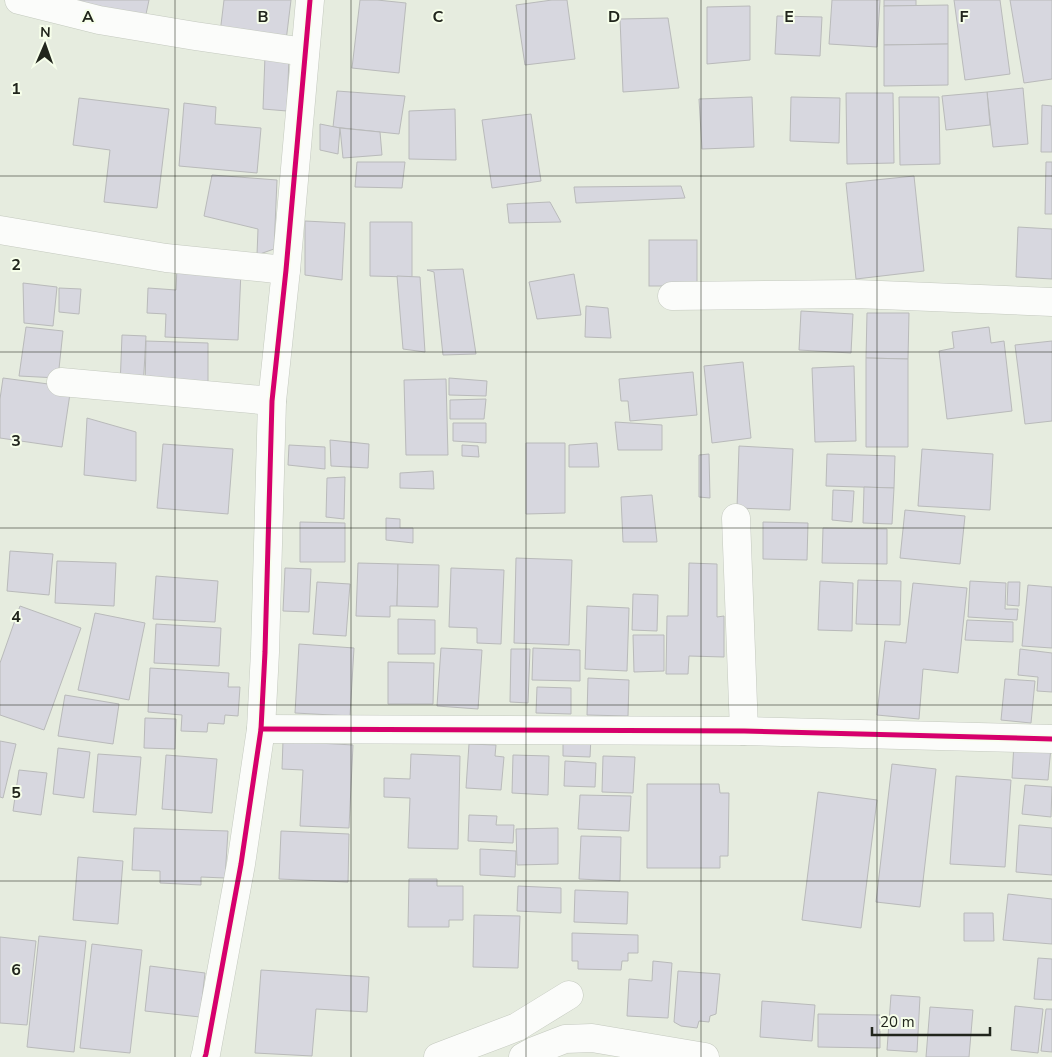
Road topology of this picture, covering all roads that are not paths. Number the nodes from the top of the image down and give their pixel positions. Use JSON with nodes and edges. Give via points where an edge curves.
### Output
{"nodes":[{"id":1,"x":19,"y":0,"type":"edge"},
{"id":2,"x":310,"y":0,"type":"edge"},
{"id":3,"x":306,"y":52,"type":"junction"},
{"id":4,"x":0,"y":230,"type":"edge"},
{"id":5,"x":286,"y":270,"type":"junction"},
{"id":6,"x":672,"y":296,"type":"dead end"},
{"id":7,"x":1052,"y":302,"type":"edge"},
{"id":8,"x":61,"y":382,"type":"dead end"},
{"id":9,"x":272,"y":401,"type":"junction"},
{"id":10,"x":736,"y":518,"type":"dead end"},
{"id":11,"x":261,"y":729,"type":"junction"},
{"id":12,"x":744,"y":731,"type":"junction"},
{"id":13,"x":1052,"y":739,"type":"edge"},
{"id":14,"x":569,"y":995,"type":"dead end"},
{"id":15,"x":211,"y":1056,"type":"edge"},
{"id":16,"x":438,"y":1057,"type":"edge"},
{"id":17,"x":523,"y":1057,"type":"edge"},
{"id":18,"x":705,"y":1057,"type":"edge"}],
"edges":[{"from":1,"to":3,"type":"street","via":[[99,20]]},
{"from":2,"to":3,"type":"street"},
{"from":3,"to":5,"type":"street"},
{"from":4,"to":5,"type":"street","via":[[166,258]]},
{"from":5,"to":9,"type":"street"},
{"from":6,"to":7,"type":"street","via":[[856,294]]},
{"from":8,"to":9,"type":"street"},
{"from":9,"to":11,"type":"street"},
{"from":10,"to":12,"type":"street"},
{"from":11,"to":12,"type":"street"},
{"from":11,"to":15,"type":"street"},
{"from":12,"to":13,"type":"street"},
{"from":14,"to":16,"type":"street","via":[[517,1027]]},
{"from":17,"to":18,"type":"street","via":[[564,1039],[592,1038]]}]}
